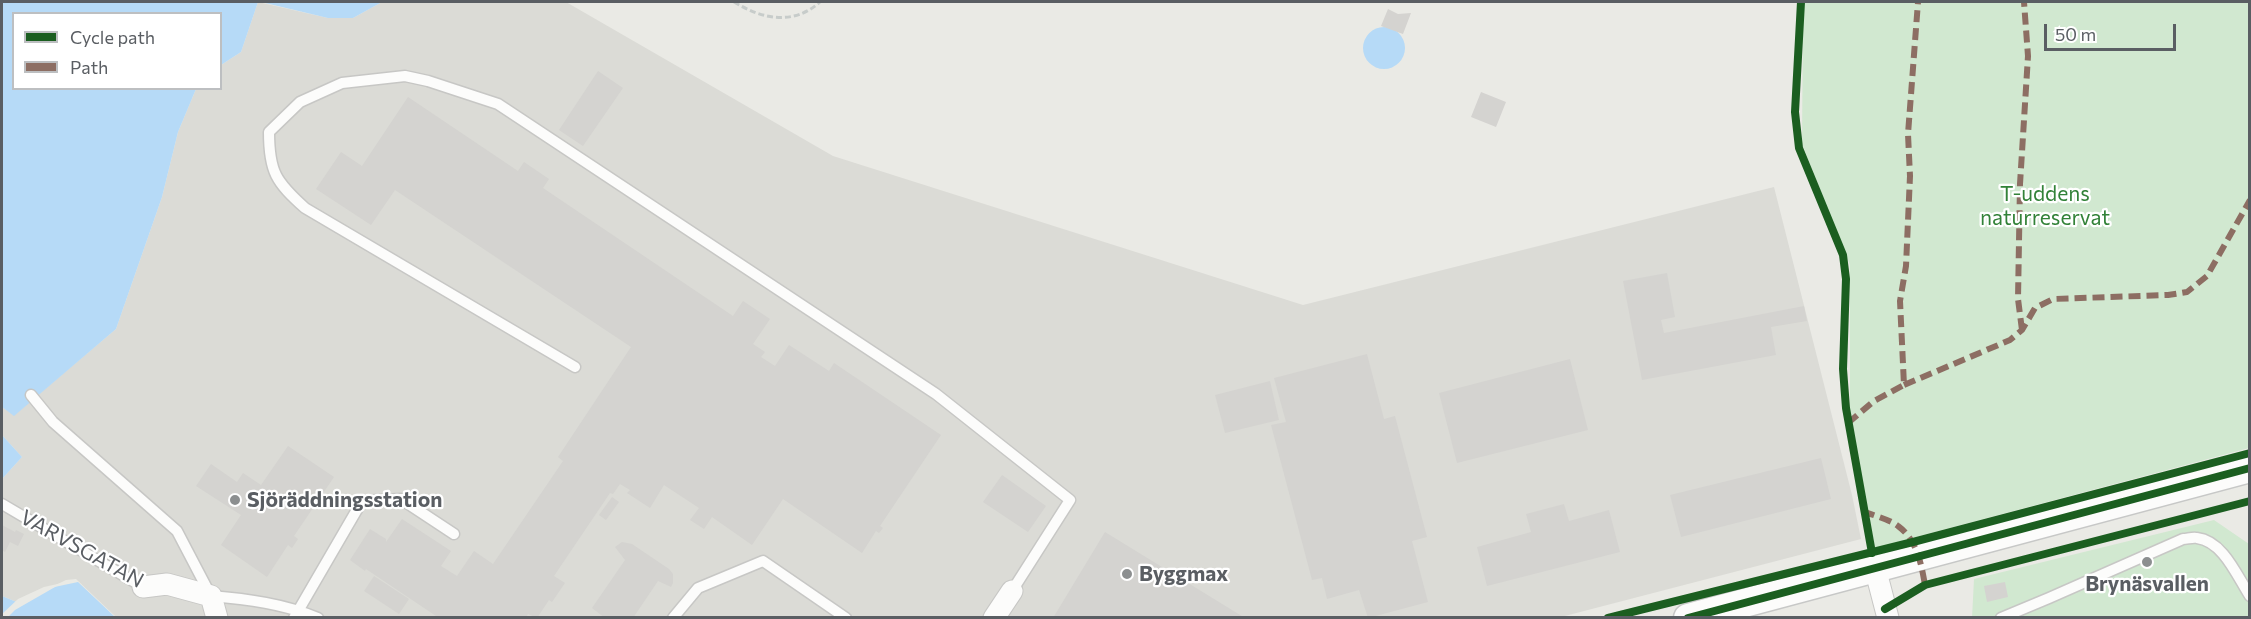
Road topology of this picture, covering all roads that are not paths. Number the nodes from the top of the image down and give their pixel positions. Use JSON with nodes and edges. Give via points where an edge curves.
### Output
{"nodes":[{"id":1,"x":575,"y":367,"type":"dead end"},
{"id":2,"x":31,"y":395,"type":"dead end"},
{"id":3,"x":2250,"y":468,"type":"edge"},
{"id":4,"x":2,"y":504,"type":"edge"},
{"id":5,"x":454,"y":534,"type":"dead end"},
{"id":6,"x":1875,"y":568,"type":"junction"},
{"id":7,"x":143,"y":587,"type":"joint"},
{"id":8,"x":1012,"y":591,"type":"joint"},
{"id":9,"x":211,"y":596,"type":"junction"},
{"id":10,"x":2250,"y":596,"type":"edge"},
{"id":11,"x":296,"y":613,"type":"edge"},
{"id":12,"x":217,"y":618,"type":"edge"},
{"id":13,"x":318,"y":618,"type":"edge"},
{"id":14,"x":673,"y":618,"type":"edge"},
{"id":15,"x":846,"y":618,"type":"edge"},
{"id":16,"x":994,"y":618,"type":"edge"},
{"id":17,"x":1688,"y":618,"type":"edge"},
{"id":18,"x":1888,"y":618,"type":"edge"},
{"id":19,"x":2001,"y":618,"type":"edge"}],
"edges":[{"from":1,"to":8,"type":"lane","via":[[305,208],[283,188],[269,159],[270,132],[300,102],[342,83],[405,76],[498,104],[936,394],[1070,500]]},
{"from":2,"to":9,"type":"lane","via":[[54,422],[177,531]]},
{"from":3,"to":6,"type":"street"},
{"from":4,"to":7,"type":"lane","name":"VARVSGATAN"},
{"from":5,"to":11,"type":"lane","via":[[401,499],[362,501]]},
{"from":6,"to":17,"type":"street"},
{"from":6,"to":18,"type":"street"},
{"from":7,"to":9,"type":"street","name":"VARVSGATAN","via":[[167,584]]},
{"from":8,"to":16,"type":"street"},
{"from":9,"to":11,"type":"lane","via":[[252,600]]},
{"from":9,"to":12,"type":"street"},
{"from":10,"to":19,"type":"lane","via":[[2214,545],[2198,538],[2183,539]]},
{"from":11,"to":13,"type":"lane"},
{"from":14,"to":15,"type":"lane","via":[[698,588],[763,561]]}]}
